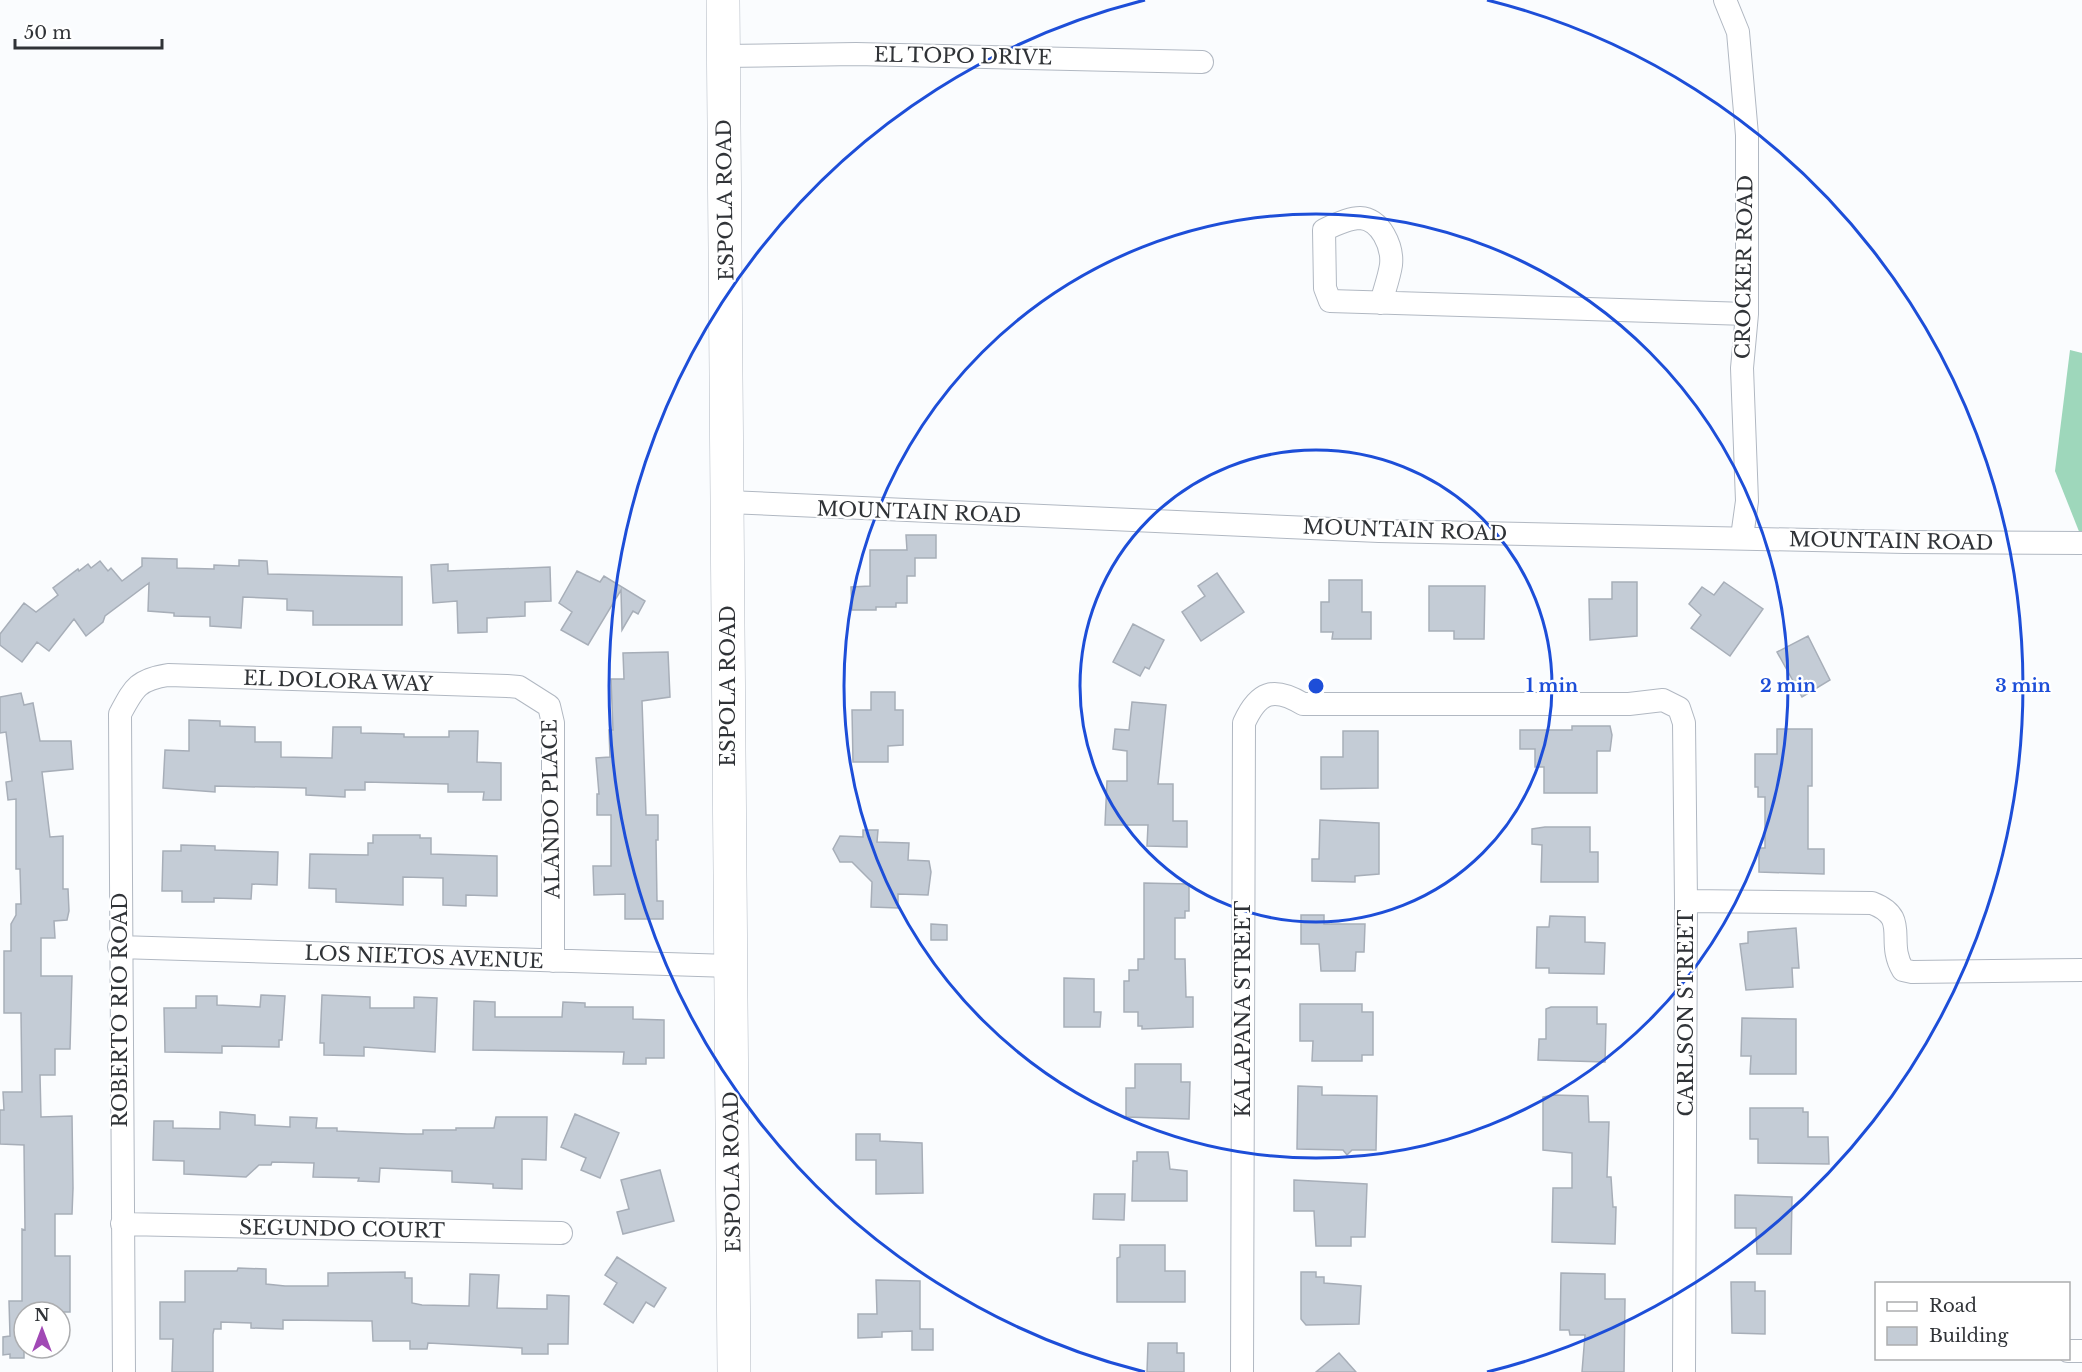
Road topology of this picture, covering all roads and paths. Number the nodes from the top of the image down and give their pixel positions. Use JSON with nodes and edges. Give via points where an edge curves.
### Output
{"nodes":[{"id":1,"x":723,"y":0,"type":"edge"},
{"id":2,"x":1725,"y":0,"type":"edge"},
{"id":3,"x":723,"y":56,"type":"junction"},
{"id":4,"x":1202,"y":62,"type":"dead end"},
{"id":5,"x":1381,"y":303,"type":"dead end"},
{"id":6,"x":1746,"y":314,"type":"junction"},
{"id":7,"x":728,"y":502,"type":"junction"},
{"id":8,"x":1742,"y":537,"type":"junction"},
{"id":9,"x":2082,"y":543,"type":"edge"},
{"id":10,"x":168,"y":675,"type":"joint"},
{"id":11,"x":507,"y":686,"type":"joint"},
{"id":12,"x":1303,"y":704,"type":"joint"},
{"id":13,"x":1686,"y":901,"type":"junction"},
{"id":14,"x":119,"y":947,"type":"junction"},
{"id":15,"x":553,"y":961,"type":"junction"},
{"id":16,"x":729,"y":966,"type":"junction"},
{"id":17,"x":2082,"y":970,"type":"edge"},
{"id":18,"x":122,"y":1224,"type":"junction"},
{"id":19,"x":561,"y":1233,"type":"dead end"},
{"id":20,"x":124,"y":1372,"type":"edge"},
{"id":21,"x":734,"y":1372,"type":"edge"},
{"id":22,"x":1242,"y":1372,"type":"edge"},
{"id":23,"x":1684,"y":1372,"type":"edge"}],
"edges":[{"from":1,"to":3,"type":"main road","name":"ESPOLA ROAD"},
{"from":2,"to":6,"type":"street","name":"CROCKER ROAD","via":[[1738,32],[1746,135]]},
{"from":3,"to":4,"type":"street","name":"EL TOPO DRIVE","via":[[856,54]]},
{"from":3,"to":7,"type":"main road","name":"ESPOLA ROAD"},
{"from":5,"to":6,"type":"street"},
{"from":6,"to":8,"type":"street","name":"CROCKER ROAD","via":[[1742,368],[1746,501]]},
{"from":7,"to":8,"type":"street","name":"MOUNTAIN ROAD","via":[[1379,531]]},
{"from":7,"to":16,"type":"main road","name":"ESPOLA ROAD"},
{"from":8,"to":9,"type":"street","name":"MOUNTAIN ROAD"},
{"from":10,"to":11,"type":"street","name":"EL DOLORA WAY"},
{"from":10,"to":14,"type":"street","name":"ROBERTO RIO ROAD","via":[[135,687],[120,714]]},
{"from":11,"to":15,"type":"street","name":"ALANDO PLACE","via":[[519,687],[549,706],[553,723]]},
{"from":12,"to":13,"type":"street","name":"CARLSON STREET","via":[[1629,704],[1663,700],[1679,708],[1684,723]]},
{"from":12,"to":22,"type":"street","name":"KALAPANA STREET","via":[[1286,694],[1270,693],[1252,704],[1244,723]]},
{"from":13,"to":17,"type":"street","via":[[1872,903],[1886,909],[1895,921],[1896,958],[1903,970],[1912,972]]},
{"from":13,"to":23,"type":"street","name":"CARLSON STREET"},
{"from":14,"to":15,"type":"street","name":"LOS NIETOS AVENUE"},
{"from":14,"to":18,"type":"street","name":"ROBERTO RIO ROAD"},
{"from":15,"to":16,"type":"street","name":"LOS NIETOS AVENUE"},
{"from":16,"to":21,"type":"main road","name":"ESPOLA ROAD"},
{"from":18,"to":19,"type":"street","name":"SEGUNDO COURT"},
{"from":18,"to":20,"type":"street","name":"ROBERTO RIO ROAD"}]}
